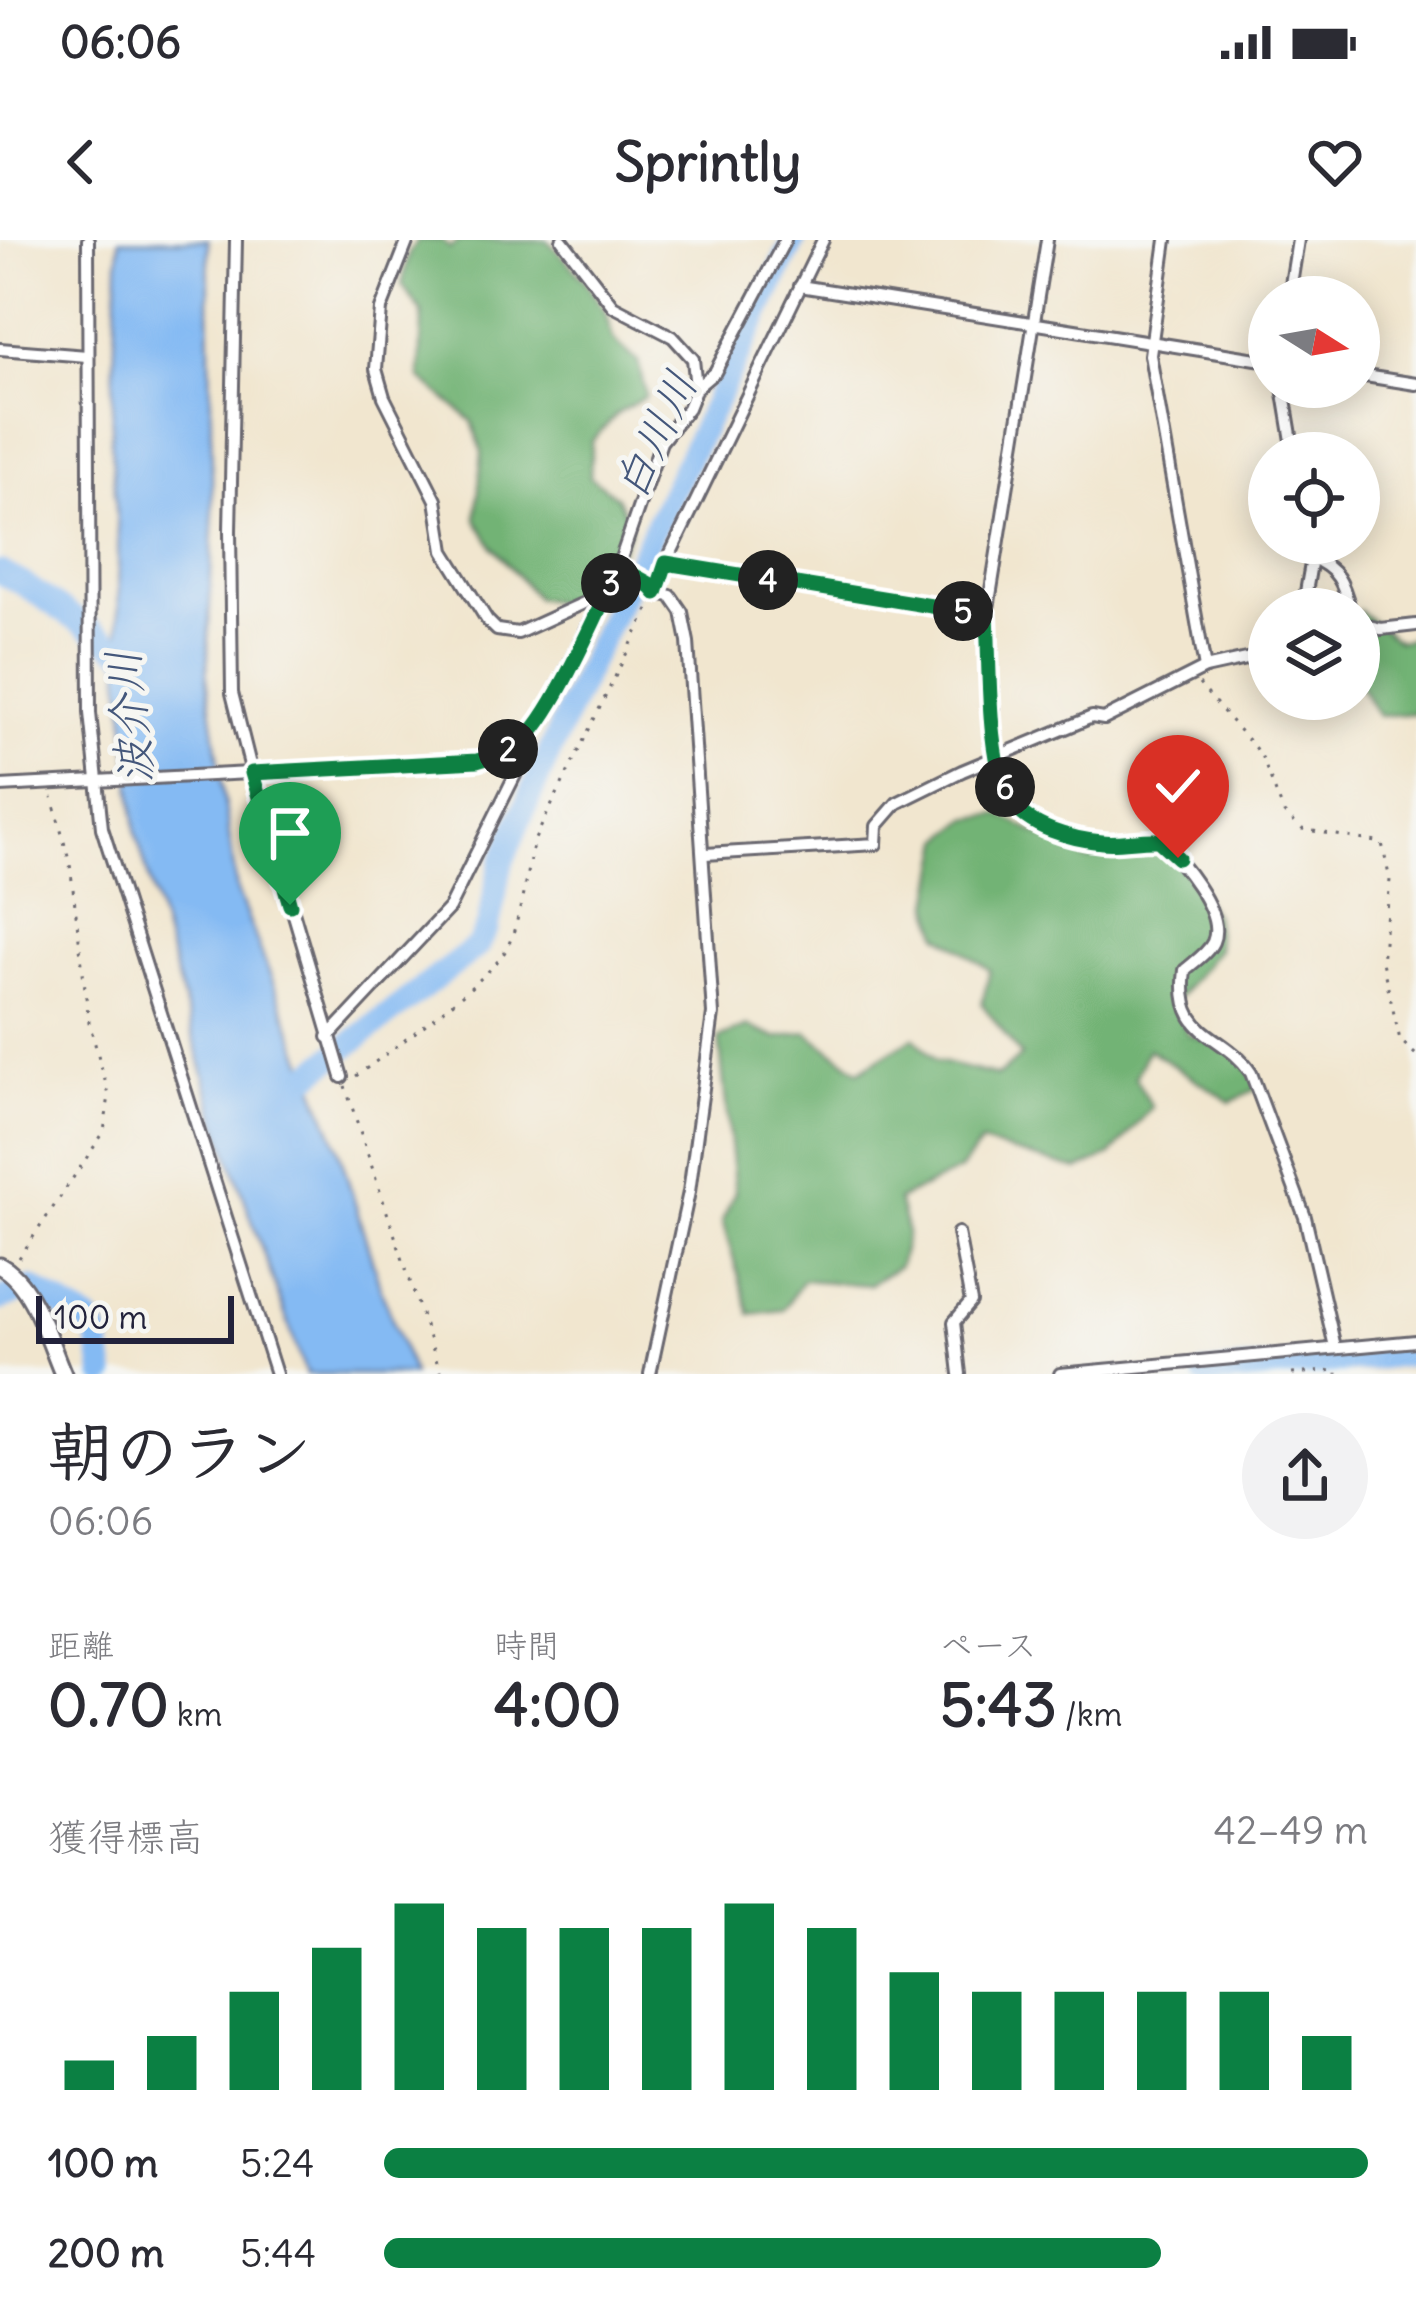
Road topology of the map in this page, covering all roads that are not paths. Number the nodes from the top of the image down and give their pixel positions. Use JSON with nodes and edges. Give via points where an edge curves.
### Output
{"nodes":[{"id":1,"x":88,"y":240,"type":"edge"},
{"id":2,"x":236,"y":240,"type":"edge"},
{"id":3,"x":408,"y":240,"type":"edge"},
{"id":4,"x":562,"y":240,"type":"edge"},
{"id":5,"x":785,"y":240,"type":"edge"},
{"id":6,"x":823,"y":240,"type":"edge"},
{"id":7,"x":1047,"y":240,"type":"edge"},
{"id":8,"x":1166,"y":240,"type":"edge"},
{"id":9,"x":1298,"y":240,"type":"edge"},
{"id":10,"x":1292,"y":276,"type":"edge"},
{"id":11,"x":800,"y":286,"type":"junction"},
{"id":12,"x":1033,"y":323,"type":"junction"},
{"id":13,"x":1149,"y":341,"type":"junction"},
{"id":14,"x":0,"y":349,"type":"edge"},
{"id":15,"x":87,"y":356,"type":"junction"},
{"id":16,"x":1248,"y":358,"type":"edge"},
{"id":17,"x":1380,"y":378,"type":"edge"},
{"id":18,"x":1416,"y":384,"type":"edge"},
{"id":19,"x":697,"y":388,"type":"junction"},
{"id":20,"x":666,"y":563,"type":"junction"},
{"id":21,"x":1328,"y":564,"type":"edge"},
{"id":22,"x":622,"y":569,"type":"junction"},
{"id":23,"x":652,"y":588,"type":"junction"},
{"id":24,"x":1345,"y":588,"type":"edge"},
{"id":25,"x":606,"y":593,"type":"junction"},
{"id":26,"x":987,"y":615,"type":"junction"},
{"id":27,"x":1416,"y":626,"type":"edge"},
{"id":28,"x":1380,"y":629,"type":"edge"},
{"id":29,"x":1248,"y":659,"type":"edge"},
{"id":30,"x":1205,"y":668,"type":"junction"},
{"id":31,"x":522,"y":742,"type":"junction"},
{"id":32,"x":996,"y":759,"type":"junction"},
{"id":33,"x":252,"y":773,"type":"junction"},
{"id":34,"x":105,"y":782,"type":"junction"},
{"id":35,"x":0,"y":786,"type":"edge"},
{"id":36,"x":705,"y":854,"type":"junction"},
{"id":37,"x":328,"y":1037,"type":"junction"},
{"id":38,"x":342,"y":1077,"type":"dead end"},
{"id":39,"x":958,"y":1232,"type":"dead end"},
{"id":40,"x":9,"y":1273,"type":"edge"},
{"id":41,"x":1416,"y":1341,"type":"edge"},
{"id":42,"x":1335,"y":1347,"type":"junction"},
{"id":43,"x":64,"y":1374,"type":"edge"},
{"id":44,"x":276,"y":1374,"type":"edge"},
{"id":45,"x":650,"y":1374,"type":"edge"},
{"id":46,"x":960,"y":1374,"type":"edge"},
{"id":47,"x":1060,"y":1374,"type":"edge"}],
"edges":[{"from":1,"to":15,"type":"street"},
{"from":2,"to":33,"type":"street","via":[[232,693]]},
{"from":3,"to":25,"type":"street","via":[[381,309],[376,369],[436,500],[444,551],[497,630],[518,633]]},
{"from":4,"to":19,"type":"street","via":[[613,305],[673,337],[693,358]]},
{"from":5,"to":19,"type":"street","via":[[715,372]]},
{"from":6,"to":11,"type":"street"},
{"from":7,"to":12,"type":"street"},
{"from":8,"to":13,"type":"street"},
{"from":9,"to":10,"type":"street"},
{"from":11,"to":12,"type":"street"},
{"from":11,"to":20,"type":"street"},
{"from":12,"to":13,"type":"street"},
{"from":12,"to":26,"type":"street"},
{"from":13,"to":16,"type":"street"},
{"from":13,"to":30,"type":"street"},
{"from":14,"to":15,"type":"street"},
{"from":15,"to":34,"type":"street","via":[[90,713]]},
{"from":17,"to":18,"type":"street"},
{"from":19,"to":22,"type":"street","via":[[661,442]]},
{"from":20,"to":23,"type":"street"},
{"from":20,"to":26,"type":"street"},
{"from":21,"to":24,"type":"street"},
{"from":22,"to":23,"type":"street"},
{"from":22,"to":25,"type":"street"},
{"from":23,"to":36,"type":"street","via":[[682,612],[688,642]]},
{"from":25,"to":31,"type":"street"},
{"from":26,"to":32,"type":"street"},
{"from":27,"to":28,"type":"street"},
{"from":29,"to":30,"type":"street"},
{"from":30,"to":32,"type":"street"},
{"from":31,"to":33,"type":"street","via":[[477,761]]},
{"from":31,"to":37,"type":"street","via":[[526,755],[448,908]]},
{"from":32,"to":36,"type":"street","via":[[897,803],[877,826],[876,844]]},
{"from":32,"to":42,"type":"street","via":[[1009,798],[1042,825],[1105,842],[1158,840],[1199,886],[1215,932],[1185,970],[1184,1005],[1195,1027],[1251,1072],[1305,1217]]},
{"from":33,"to":34,"type":"street"},
{"from":33,"to":37,"type":"street"},
{"from":34,"to":35,"type":"street"},
{"from":34,"to":44,"type":"street","via":[[102,828]]},
{"from":36,"to":45,"type":"street","via":[[713,1014],[703,1110]]},
{"from":37,"to":38,"type":"street"},
{"from":39,"to":46,"type":"street","via":[[971,1302],[954,1322]]},
{"from":40,"to":43,"type":"main road"},
{"from":41,"to":42,"type":"street"},
{"from":42,"to":47,"type":"street"}]}
